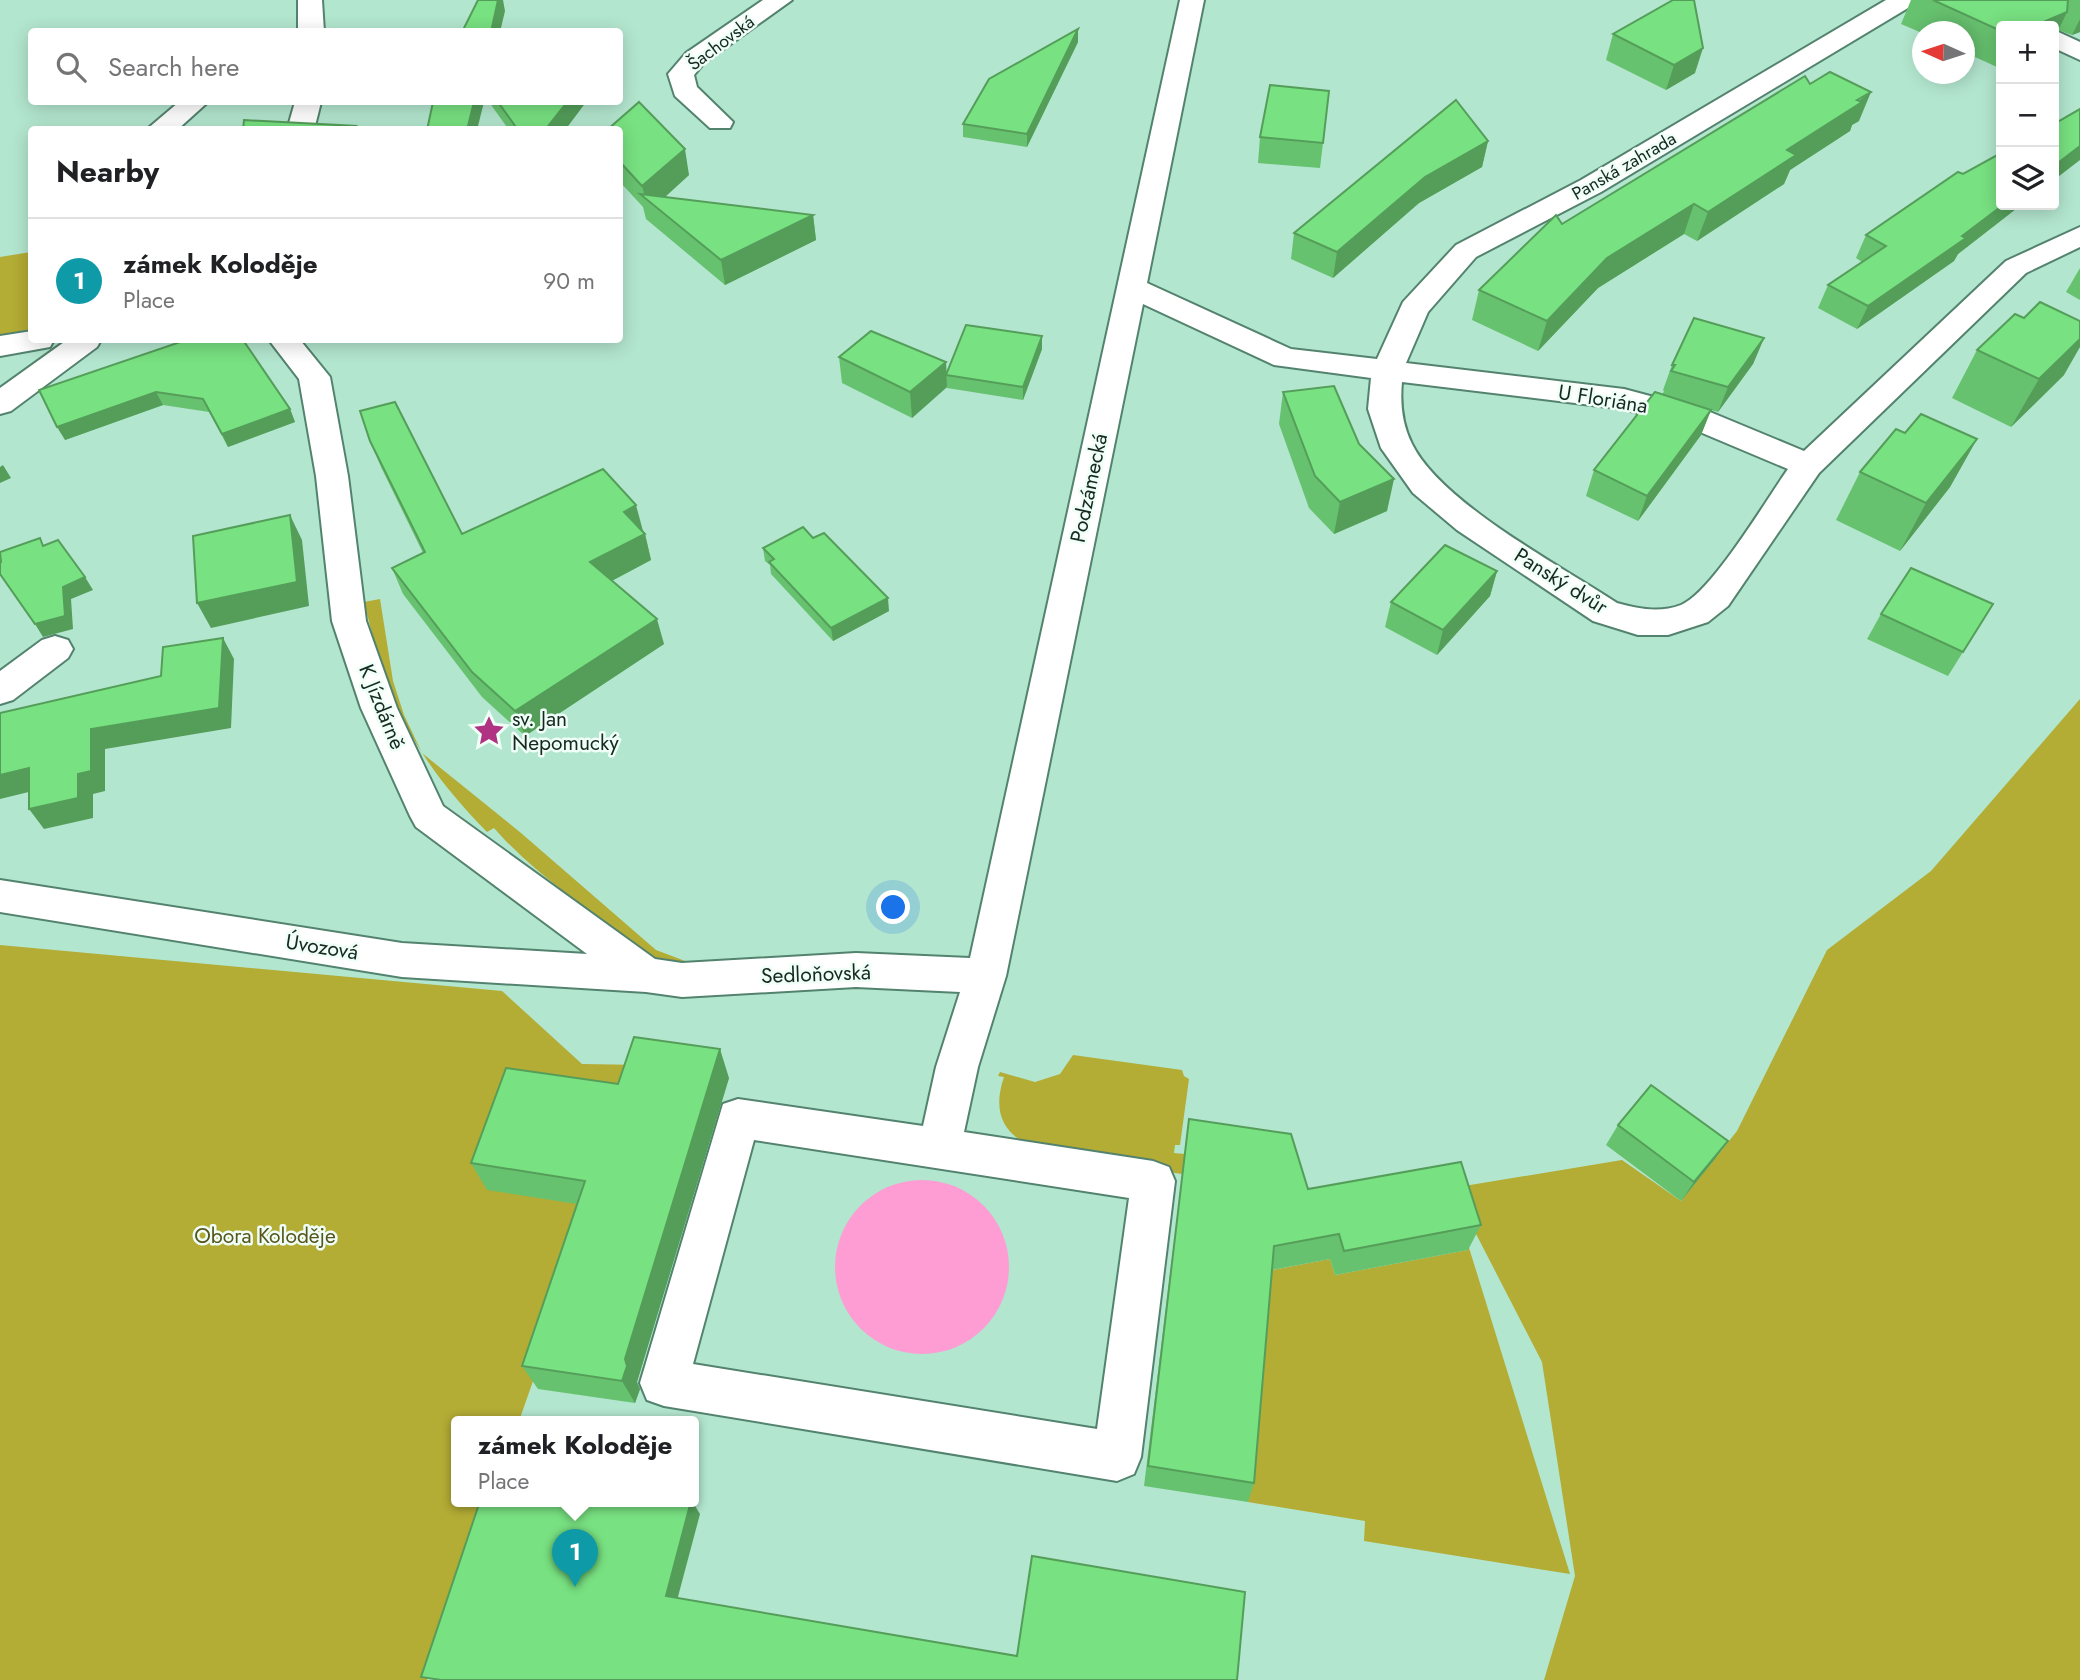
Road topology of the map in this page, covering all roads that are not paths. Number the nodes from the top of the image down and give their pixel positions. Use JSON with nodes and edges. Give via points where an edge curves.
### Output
{"nodes":[{"id":1,"x":780,"y":0,"type":"edge"},
{"id":2,"x":1192,"y":0,"type":"edge"},
{"id":3,"x":1903,"y":0,"type":"edge"},
{"id":4,"x":2059,"y":41,"type":"edge"},
{"id":5,"x":2080,"y":52,"type":"edge"},
{"id":6,"x":191,"y":105,"type":"edge"},
{"id":7,"x":307,"y":105,"type":"edge"},
{"id":8,"x":720,"y":122,"type":"dead end"},
{"id":9,"x":164,"y":126,"type":"edge"},
{"id":10,"x":301,"y":126,"type":"edge"},
{"id":11,"x":2080,"y":236,"type":"edge"},
{"id":12,"x":1131,"y":287,"type":"junction"},
{"id":13,"x":28,"y":342,"type":"edge"},
{"id":14,"x":82,"y":343,"type":"edge"},
{"id":15,"x":286,"y":343,"type":"edge"},
{"id":16,"x":0,"y":346,"type":"edge"},
{"id":17,"x":1387,"y":372,"type":"junction"},
{"id":18,"x":0,"y":404,"type":"edge"},
{"id":19,"x":1808,"y":465,"type":"junction"},
{"id":20,"x":55,"y":649,"type":"dead end"},
{"id":21,"x":0,"y":690,"type":"edge"},
{"id":22,"x":0,"y":895,"type":"edge"},
{"id":23,"x":646,"y":975,"type":"junction"},
{"id":24,"x":986,"y":976,"type":"junction"},
{"id":25,"x":939,"y":1150,"type":"junction"}],
"edges":[{"from":1,"to":8,"type":"street","name":"Šachovská","via":[[695,58],[681,74],[684,90]]},
{"from":2,"to":12,"type":"street","name":"Podzámecká"},
{"from":3,"to":17,"type":"street","name":"Panská zahrada","via":[[1591,186],[1466,251],[1414,309]]},
{"from":4,"to":5,"type":"street"},
{"from":6,"to":9,"type":"street"},
{"from":7,"to":10,"type":"street"},
{"from":11,"to":19,"type":"street","via":[[2016,267]]},
{"from":12,"to":17,"type":"street","name":"U Floriána","via":[[1284,358]]},
{"from":12,"to":24,"type":"street","name":"Podzámecká"},
{"from":13,"to":16,"type":"street"},
{"from":14,"to":18,"type":"street"},
{"from":15,"to":23,"type":"street","name":"K Jízdárně","via":[[314,377],[332,476],[349,621],[379,708],[429,816]]},
{"from":17,"to":19,"type":"street","name":"U Floriána","via":[[1624,399],[1699,419]]},
{"from":17,"to":19,"type":"street","name":"Panský dvůr","via":[[1384,409],[1397,447],[1425,485],[1469,522],[1605,612],[1638,622],[1668,622],[1696,613],[1716,597]]},
{"from":20,"to":21,"type":"street"},
{"from":22,"to":23,"type":"street","name":"Úvozová","via":[[402,960]]},
{"from":23,"to":24,"type":"street","name":"Sedloňovská","via":[[682,980],[856,970]]},
{"from":24,"to":25,"type":"street","name":"Podzámecká","via":[[957,1067]]},
{"from":25,"to":25,"type":"street","via":[[738,1118],[664,1383],[1117,1457],[1153,1181]]}]}
